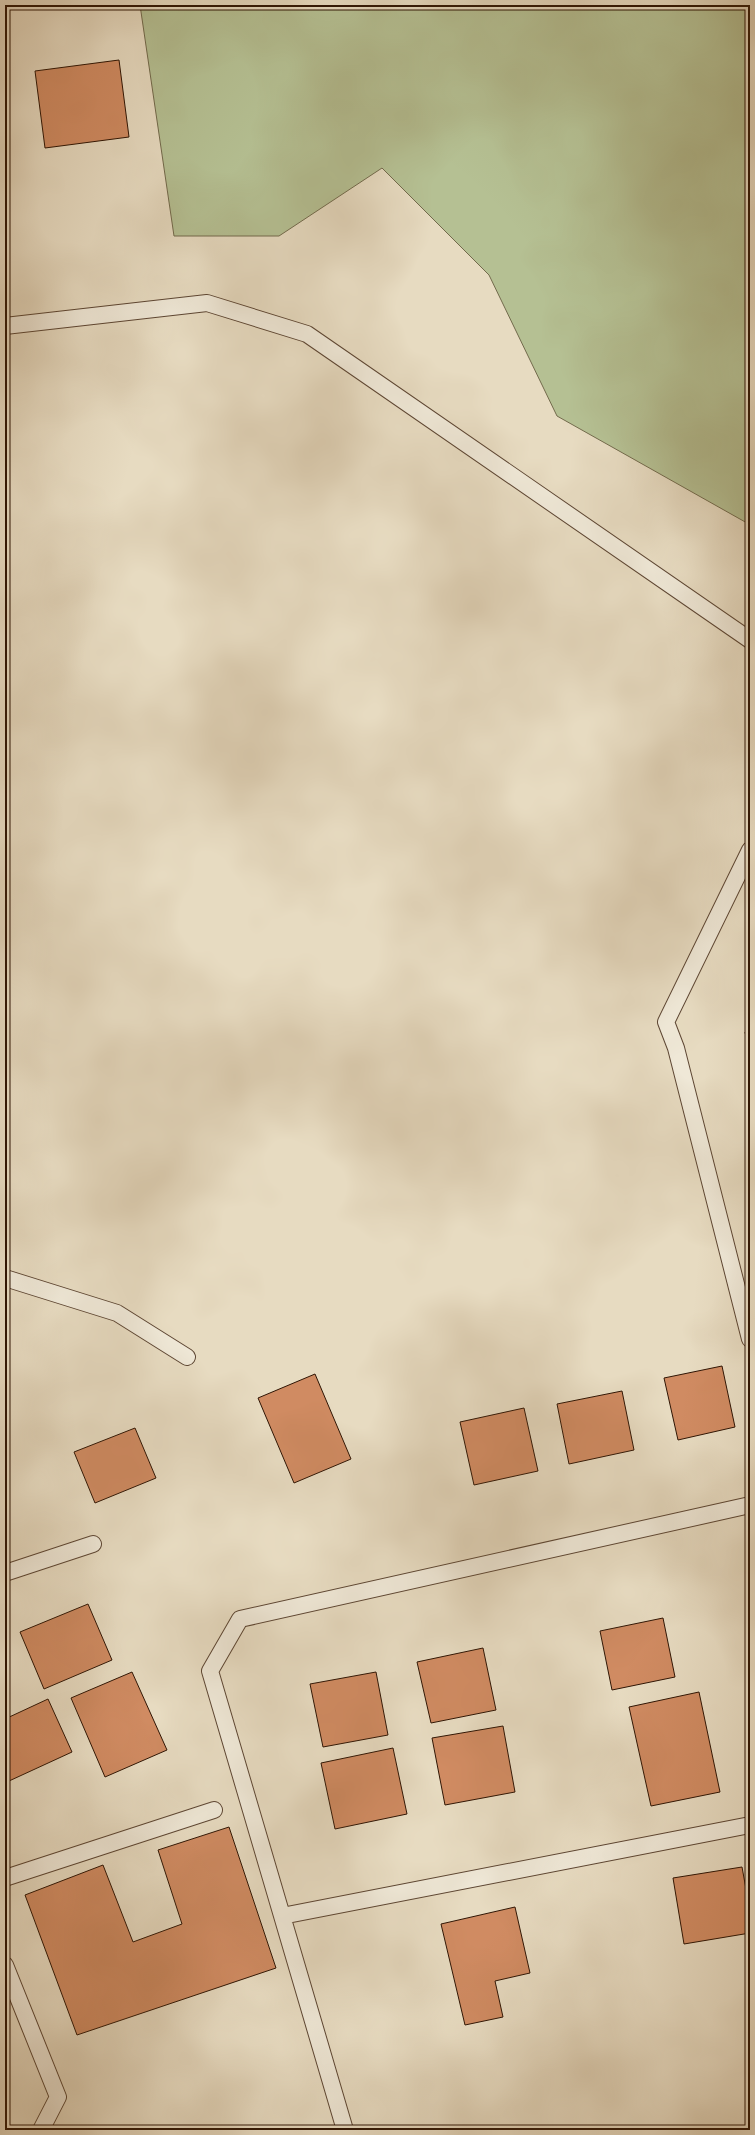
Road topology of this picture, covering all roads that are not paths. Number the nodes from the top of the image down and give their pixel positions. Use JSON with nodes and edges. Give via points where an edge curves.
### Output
{"nodes":[{"id":1,"x":5,"y":326,"type":"edge"},
{"id":2,"x":750,"y":640,"type":"edge"},
{"id":3,"x":750,"y":850,"type":"edge"},
{"id":4,"x":5,"y":1278,"type":"edge"},
{"id":5,"x":750,"y":1339,"type":"edge"},
{"id":6,"x":187,"y":1358,"type":"dead end"},
{"id":7,"x":750,"y":1505,"type":"edge"},
{"id":8,"x":93,"y":1544,"type":"dead end"},
{"id":9,"x":5,"y":1573,"type":"edge"},
{"id":10,"x":214,"y":1810,"type":"dead end"},
{"id":11,"x":750,"y":1825,"type":"edge"},
{"id":12,"x":5,"y":1878,"type":"edge"},
{"id":13,"x":282,"y":1916,"type":"junction"},
{"id":14,"x":5,"y":1965,"type":"edge"},
{"id":15,"x":41,"y":2130,"type":"edge"},
{"id":16,"x":345,"y":2130,"type":"edge"}],
"edges":[{"from":1,"to":2,"type":"lane","via":[[207,303],[307,334]]},
{"from":3,"to":5,"type":"lane","via":[[666,1022],[676,1048]]},
{"from":4,"to":6,"type":"lane","via":[[117,1313]]},
{"from":7,"to":13,"type":"lane","via":[[240,1619],[210,1671]]},
{"from":8,"to":9,"type":"lane"},
{"from":10,"to":12,"type":"lane"},
{"from":11,"to":13,"type":"lane"},
{"from":13,"to":16,"type":"lane"},
{"from":14,"to":15,"type":"lane","via":[[58,2097]]}]}
